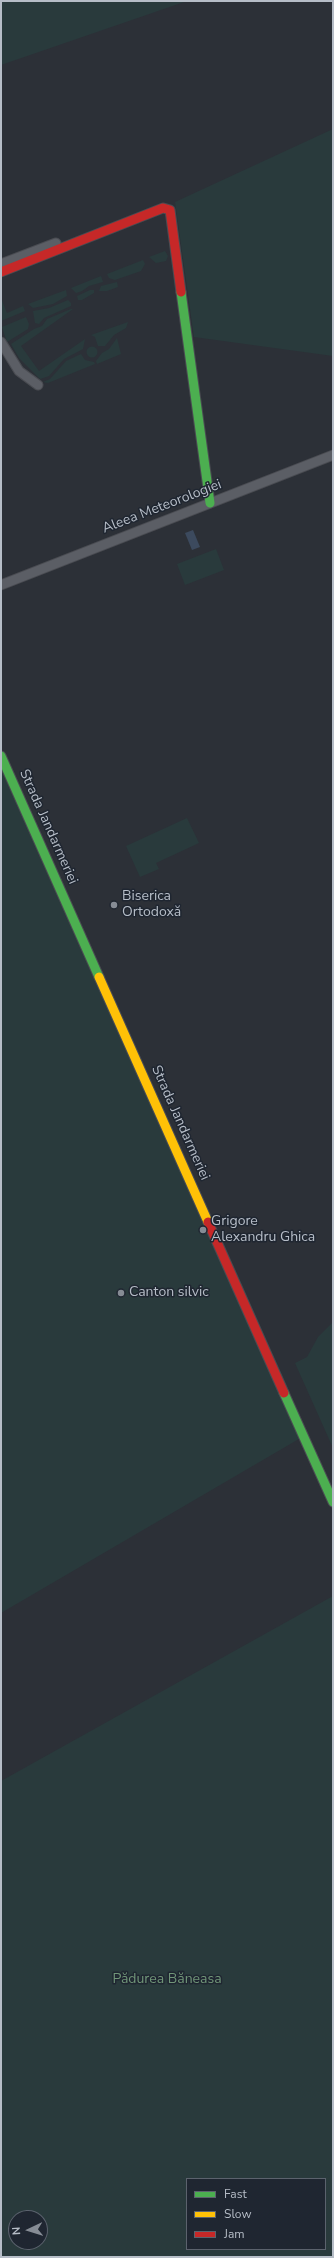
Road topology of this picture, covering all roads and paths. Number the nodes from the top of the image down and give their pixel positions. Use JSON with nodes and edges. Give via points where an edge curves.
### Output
{"nodes":[{"id":1,"x":56,"y":243,"type":"dead end"},
{"id":2,"x":1,"y":264,"type":"edge"},
{"id":3,"x":1,"y":272,"type":"edge"},
{"id":4,"x":1,"y":342,"type":"edge"},
{"id":5,"x":38,"y":385,"type":"dead end"},
{"id":6,"x":333,"y":455,"type":"edge"},
{"id":7,"x":210,"y":503,"type":"junction"},
{"id":8,"x":1,"y":585,"type":"edge"},
{"id":9,"x":1,"y":756,"type":"edge"},
{"id":10,"x":333,"y":1502,"type":"edge"}],
"edges":[{"from":1,"to":2,"type":"street"},
{"from":3,"to":7,"type":"street","via":[[156,210],[170,210]]},
{"from":4,"to":5,"type":"street","via":[[20,371]]},
{"from":6,"to":7,"type":"street","name":"Aleea Meteorologiei"},
{"from":7,"to":8,"type":"street","name":"Aleea Meteorologiei"},
{"from":9,"to":10,"type":"street","name":"Strada Jandarmeriei"}]}
